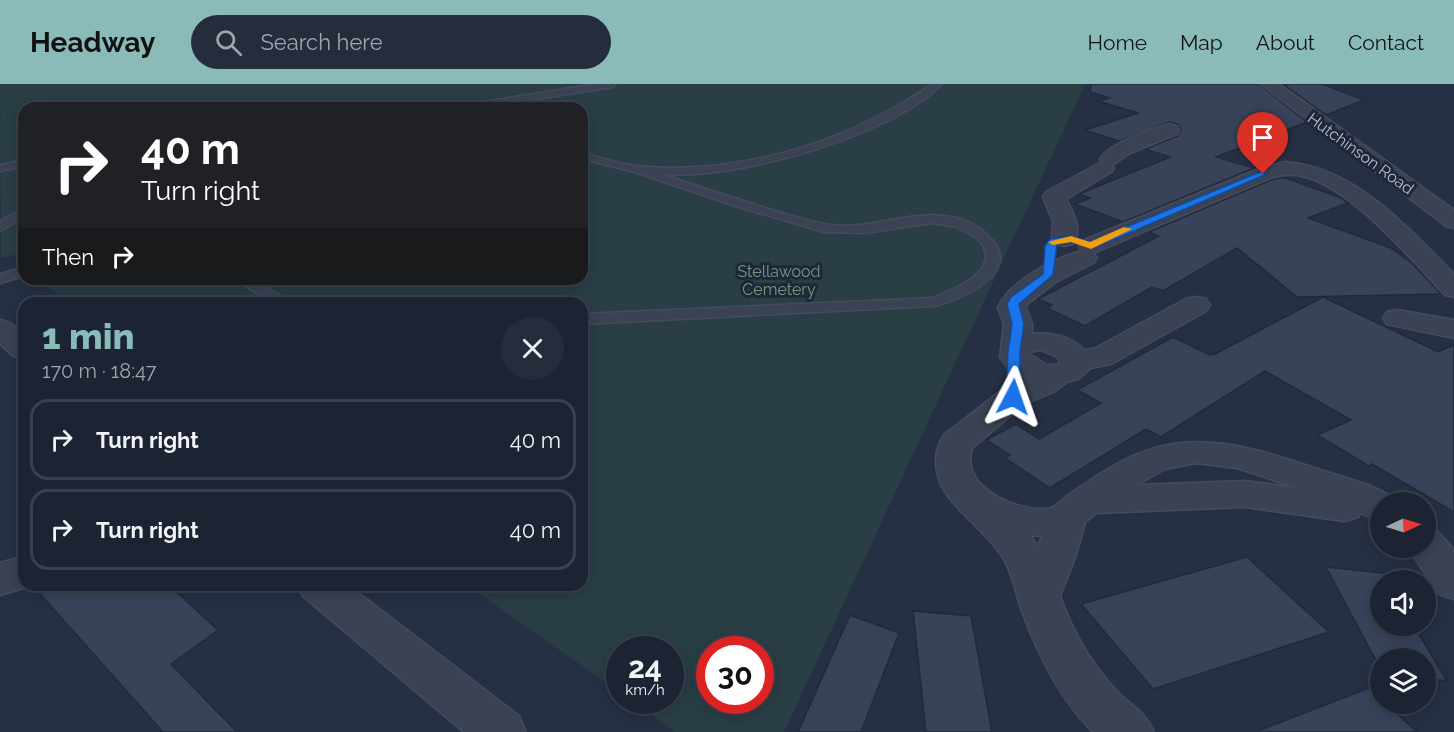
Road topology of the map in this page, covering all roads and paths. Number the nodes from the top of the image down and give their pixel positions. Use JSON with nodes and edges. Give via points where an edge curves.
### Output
{"nodes":[{"id":1,"x":612,"y":84,"type":"edge"},
{"id":2,"x":938,"y":84,"type":"edge"},
{"id":3,"x":1269,"y":84,"type":"edge"},
{"id":4,"x":501,"y":102,"type":"edge"},
{"id":5,"x":1170,"y":130,"type":"dead end"},
{"id":6,"x":588,"y":158,"type":"edge"},
{"id":7,"x":18,"y":164,"type":"edge"},
{"id":8,"x":0,"y":168,"type":"edge"},
{"id":9,"x":636,"y":170,"type":"junction"},
{"id":10,"x":18,"y":216,"type":"edge"},
{"id":11,"x":1454,"y":221,"type":"edge"},
{"id":12,"x":0,"y":228,"type":"edge"},
{"id":13,"x":1073,"y":242,"type":"junction"},
{"id":14,"x":18,"y":273,"type":"edge"},
{"id":15,"x":1048,"y":275,"type":"junction"},
{"id":16,"x":0,"y":279,"type":"edge"},
{"id":17,"x":252,"y":285,"type":"edge"},
{"id":18,"x":1454,"y":289,"type":"edge"},
{"id":19,"x":273,"y":297,"type":"edge"},
{"id":20,"x":1196,"y":305,"type":"dead end"},
{"id":21,"x":588,"y":318,"type":"edge"},
{"id":22,"x":1397,"y":318,"type":"dead end"},
{"id":23,"x":0,"y":329,"type":"edge"},
{"id":24,"x":1454,"y":329,"type":"edge"},
{"id":25,"x":1016,"y":343,"type":"junction"},
{"id":26,"x":18,"y":345,"type":"edge"},
{"id":27,"x":1067,"y":367,"type":"junction"},
{"id":28,"x":1013,"y":397,"type":"junction"},
{"id":29,"x":1370,"y":502,"type":"edge"},
{"id":30,"x":978,"y":506,"type":"junction"},
{"id":31,"x":1078,"y":508,"type":"junction"},
{"id":32,"x":1370,"y":515,"type":"edge"},
{"id":33,"x":1436,"y":557,"type":"edge"},
{"id":34,"x":18,"y":574,"type":"edge"},
{"id":35,"x":0,"y":579,"type":"edge"},
{"id":36,"x":1454,"y":583,"type":"edge"},
{"id":37,"x":325,"y":591,"type":"edge"},
{"id":38,"x":1038,"y":596,"type":"junction"},
{"id":39,"x":501,"y":732,"type":"edge"},
{"id":40,"x":1129,"y":732,"type":"edge"}],
"edges":[{"from":1,"to":4,"type":"lane"},
{"from":2,"to":9,"type":"lane","via":[[883,119],[799,152],[713,168]]},
{"from":3,"to":11,"type":"street","name":"Hutchinson Road"},
{"from":5,"to":13,"type":"street","via":[[1123,149],[1118,164],[1054,197]]},
{"from":6,"to":9,"type":"lane"},
{"from":7,"to":8,"type":"lane"},
{"from":9,"to":21,"type":"lane","via":[[818,227],[861,230],[927,218],[952,220],[988,242],[994,257],[985,274],[970,287],[934,302]]},
{"from":10,"to":12,"type":"lane"},
{"from":13,"to":15,"type":"street"},
{"from":13,"to":15,"type":"street"},
{"from":13,"to":18,"type":"street","via":[[1287,168],[1330,178],[1365,202]]},
{"from":14,"to":16,"type":"lane"},
{"from":15,"to":25,"type":"street","via":[[1015,300],[1012,308]]},
{"from":17,"to":19,"type":"lane"},
{"from":20,"to":27,"type":"street","via":[[1100,358]]},
{"from":22,"to":24,"type":"street"},
{"from":23,"to":26,"type":"street"},
{"from":25,"to":27,"type":"street","via":[[1031,370]]},
{"from":25,"to":27,"type":"street","via":[[1050,343],[1065,349]]},
{"from":25,"to":28,"type":"street"},
{"from":27,"to":28,"type":"street","via":[[1044,384]]},
{"from":28,"to":30,"type":"street","via":[[956,443],[952,456],[959,483]]},
{"from":29,"to":31,"type":"street","via":[[1240,456],[1207,451],[1150,461]]},
{"from":30,"to":31,"type":"street","via":[[1032,522],[1054,523]]},
{"from":30,"to":38,"type":"street","via":[[1020,551]]},
{"from":31,"to":32,"type":"street","via":[[1245,494]]},
{"from":31,"to":38,"type":"street","via":[[1058,541]]},
{"from":33,"to":36,"type":"street"},
{"from":34,"to":35,"type":"street"},
{"from":37,"to":39,"type":"street"},
{"from":38,"to":40,"type":"street","via":[[1075,678],[1112,720]]}]}
